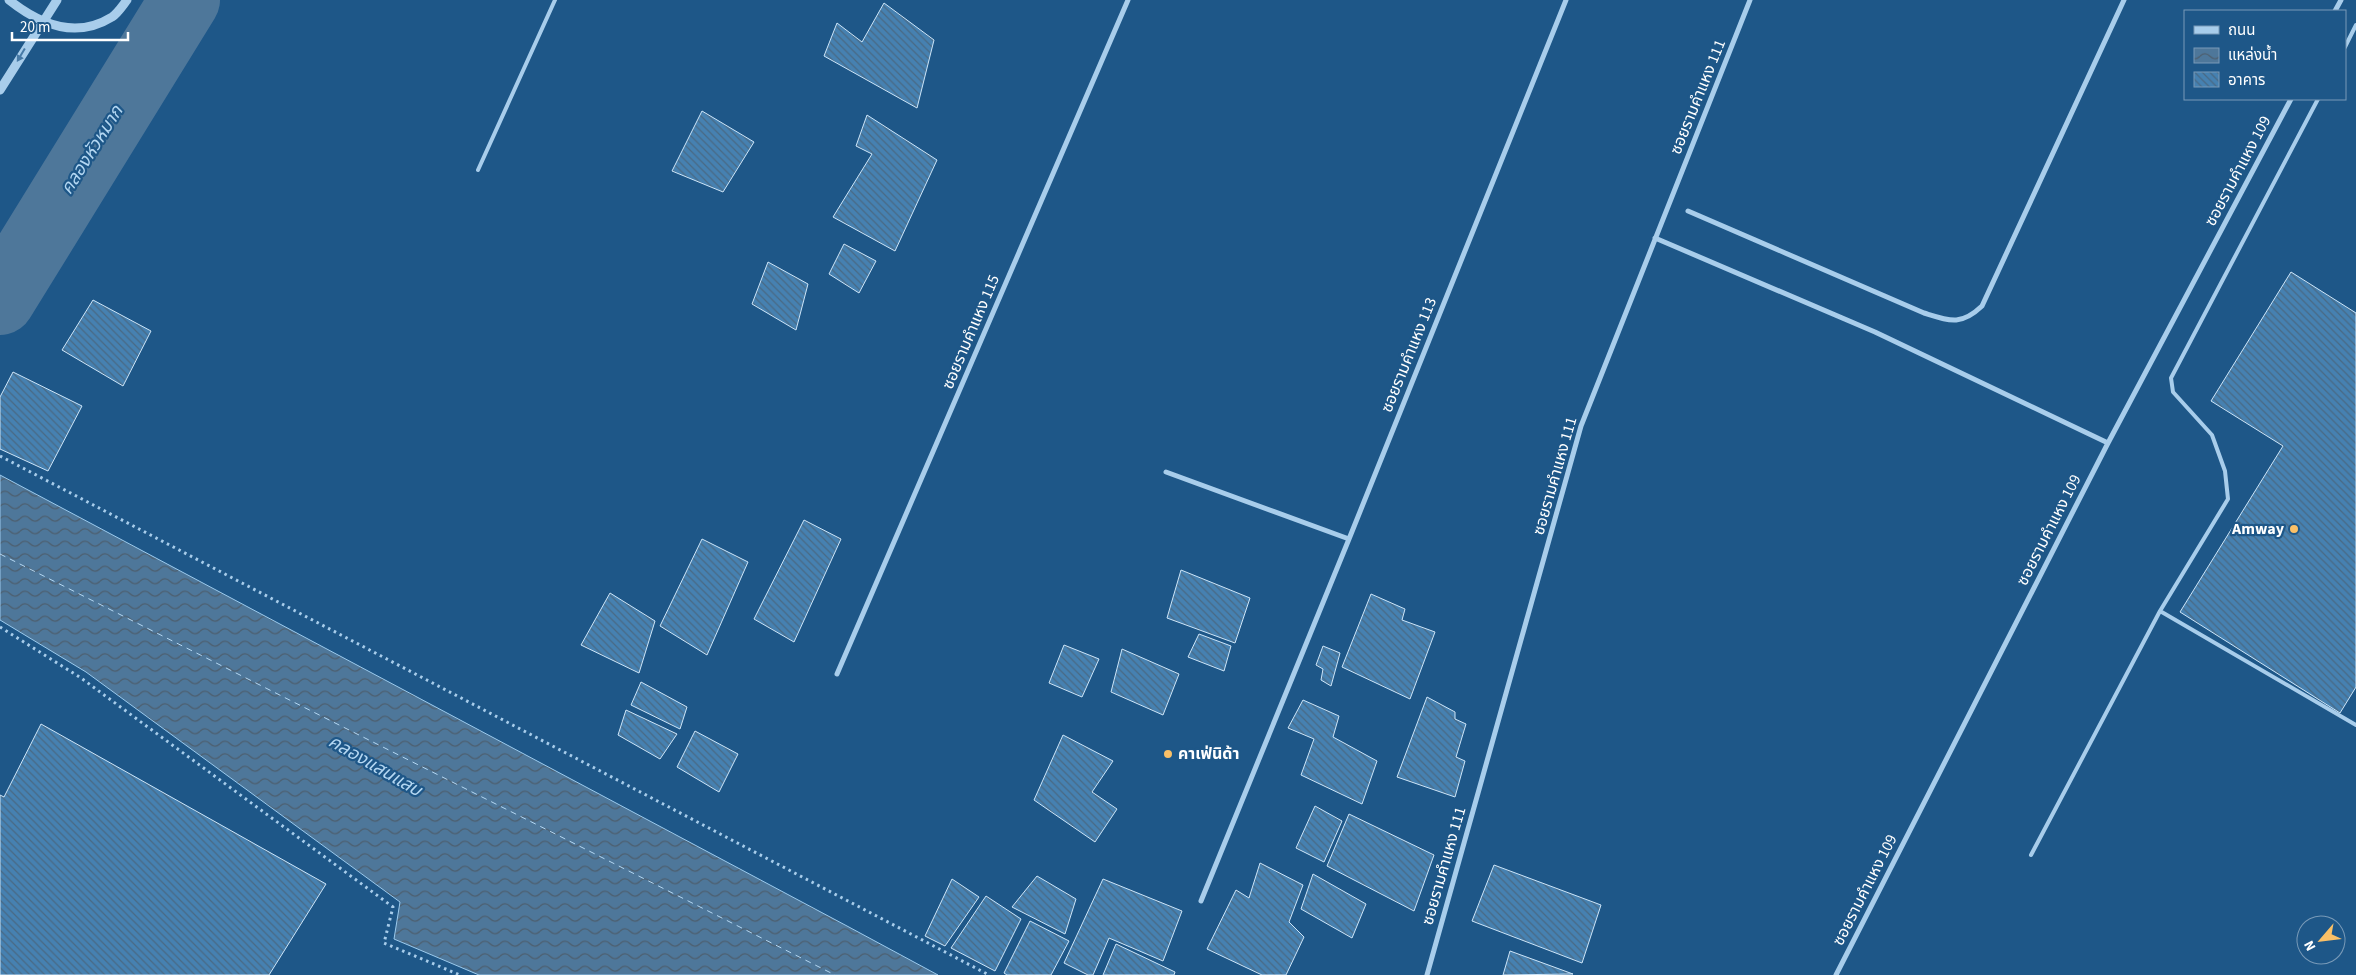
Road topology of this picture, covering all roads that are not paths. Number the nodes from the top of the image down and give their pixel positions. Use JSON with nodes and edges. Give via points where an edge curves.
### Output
{"nodes":[{"id":1,"x":9,"y":0,"type":"edge"},
{"id":2,"x":57,"y":0,"type":"edge"},
{"id":3,"x":127,"y":0,"type":"edge"},
{"id":4,"x":555,"y":0,"type":"edge"},
{"id":5,"x":1128,"y":0,"type":"edge"},
{"id":6,"x":1566,"y":0,"type":"edge"},
{"id":7,"x":1750,"y":0,"type":"edge"},
{"id":8,"x":2124,"y":0,"type":"edge"},
{"id":9,"x":2356,"y":25,"type":"edge"},
{"id":10,"x":2346,"y":45,"type":"edge"},
{"id":11,"x":0,"y":90,"type":"edge"},
{"id":12,"x":2290,"y":100,"type":"edge"},
{"id":13,"x":2317,"y":100,"type":"edge"},
{"id":14,"x":478,"y":170,"type":"dead end"},
{"id":15,"x":1688,"y":211,"type":"dead end"},
{"id":16,"x":1656,"y":238,"type":"junction"},
{"id":17,"x":2108,"y":443,"type":"junction"},
{"id":18,"x":1166,"y":472,"type":"dead end"},
{"id":19,"x":1348,"y":539,"type":"junction"},
{"id":20,"x":2160,"y":611,"type":"junction"},
{"id":21,"x":837,"y":674,"type":"dead end"},
{"id":22,"x":2356,"y":725,"type":"edge"},
{"id":23,"x":2031,"y":855,"type":"dead end"},
{"id":24,"x":1201,"y":901,"type":"dead end"},
{"id":25,"x":1428,"y":975,"type":"edge"},
{"id":26,"x":1836,"y":975,"type":"edge"}],
"edges":[{"from":1,"to":3,"type":"street","via":[[50,26],[69,28],[90,26],[112,17]]},
{"from":2,"to":11,"type":"street","one_way":true,"bridge":true},
{"from":4,"to":14,"type":"lane"},
{"from":5,"to":21,"type":"street","name":"ซอยรามคำแหง 115"},
{"from":6,"to":19,"type":"street","name":"ซอยรามคำแหง 113"},
{"from":7,"to":16,"type":"street","name":"ซอยรามคำแหง 111"},
{"from":8,"to":15,"type":"street","via":[[1982,306],[1972,315],[1956,321],[1924,314]]},
{"from":9,"to":10,"type":"lane"},
{"from":12,"to":17,"type":"street","name":"ซอยรามคำแหง 109"},
{"from":13,"to":20,"type":"lane","via":[[2171,378],[2173,392],[2212,435],[2225,471],[2228,499]]},
{"from":16,"to":17,"type":"street","via":[[1876,332]]},
{"from":16,"to":25,"type":"street","name":"ซอยรามคำแหง 111","via":[[1581,426]]},
{"from":17,"to":26,"type":"street","name":"ซอยรามคำแหง 109"},
{"from":18,"to":19,"type":"street"},
{"from":19,"to":24,"type":"street","name":"ซอยรามคำแหง 113"},
{"from":20,"to":22,"type":"lane"},
{"from":20,"to":23,"type":"lane"}]}
